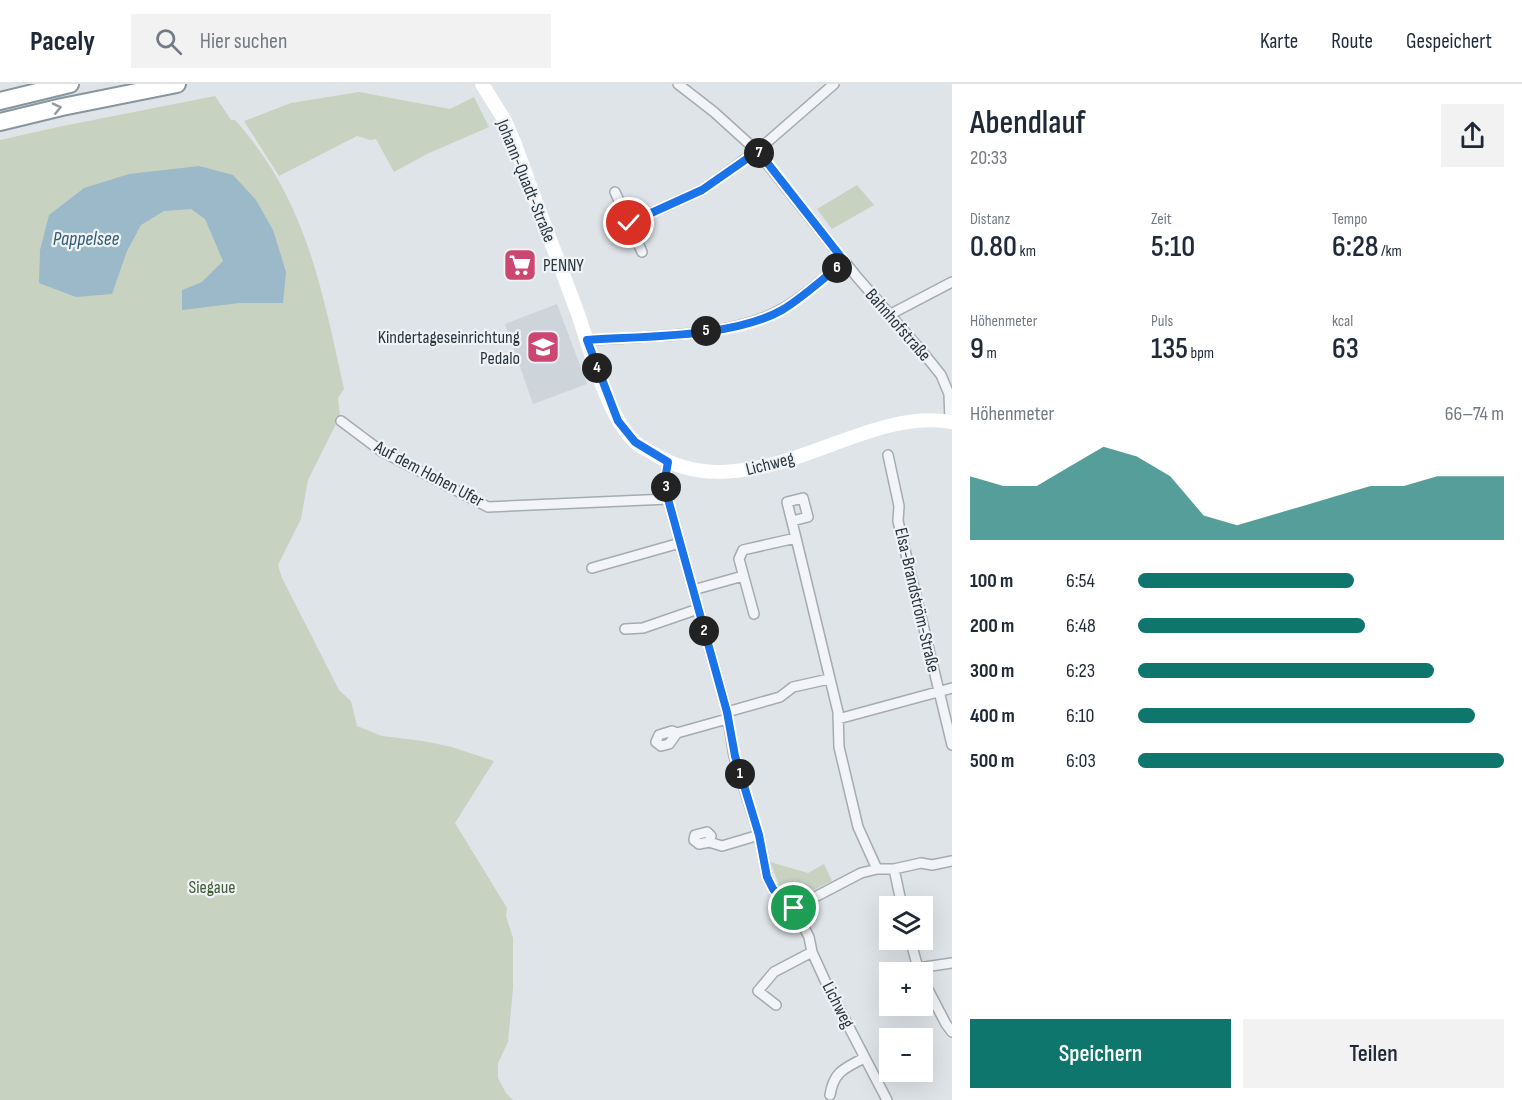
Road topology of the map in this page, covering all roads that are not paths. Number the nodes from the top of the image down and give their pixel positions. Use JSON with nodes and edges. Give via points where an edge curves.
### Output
{"nodes":[{"id":1,"x":70,"y":84,"type":"edge"},
{"id":2,"x":177,"y":84,"type":"edge"},
{"id":3,"x":482,"y":84,"type":"edge"},
{"id":4,"x":678,"y":84,"type":"edge"},
{"id":5,"x":834,"y":84,"type":"edge"},
{"id":6,"x":0,"y":100,"type":"edge"},
{"id":7,"x":0,"y":122,"type":"edge"},
{"id":8,"x":758,"y":151,"type":"junction"},
{"id":9,"x":615,"y":192,"type":"dead end"},
{"id":10,"x":629,"y":223,"type":"junction"},
{"id":11,"x":642,"y":252,"type":"dead end"},
{"id":12,"x":845,"y":262,"type":"junction"},
{"id":13,"x":952,"y":282,"type":"edge"},
{"id":14,"x":889,"y":315,"type":"junction"},
{"id":15,"x":587,"y":340,"type":"junction"},
{"id":16,"x":341,"y":421,"type":"dead end"},
{"id":17,"x":951,"y":421,"type":"edge"},
{"id":18,"x":888,"y":455,"type":"dead end"},
{"id":19,"x":668,"y":462,"type":"junction"},
{"id":20,"x":668,"y":499,"type":"junction"},
{"id":21,"x":792,"y":521,"type":"dead end"},
{"id":22,"x":796,"y":538,"type":"junction"},
{"id":23,"x":680,"y":543,"type":"junction"},
{"id":24,"x":591,"y":568,"type":"dead end"},
{"id":25,"x":743,"y":576,"type":"junction"},
{"id":26,"x":693,"y":590,"type":"junction"},
{"id":27,"x":698,"y":609,"type":"junction"},
{"id":28,"x":754,"y":614,"type":"dead end"},
{"id":29,"x":625,"y":629,"type":"dead end"},
{"id":30,"x":829,"y":679,"type":"junction"},
{"id":31,"x":952,"y":688,"type":"edge"},
{"id":32,"x":939,"y":692,"type":"junction"},
{"id":33,"x":727,"y":716,"type":"junction"},
{"id":34,"x":837,"y":719,"type":"junction"},
{"id":35,"x":677,"y":733,"type":"dead end"},
{"id":36,"x":952,"y":745,"type":"edge"},
{"id":37,"x":759,"y":835,"type":"junction"},
{"id":38,"x":709,"y":842,"type":"dead end"},
{"id":39,"x":952,"y":861,"type":"edge"},
{"id":40,"x":877,"y":869,"type":"junction"},
{"id":41,"x":894,"y":869,"type":"junction"},
{"id":42,"x":900,"y":896,"type":"edge"},
{"id":43,"x":794,"y":908,"type":"junction"},
{"id":44,"x":812,"y":952,"type":"junction"},
{"id":45,"x":952,"y":963,"type":"edge"},
{"id":46,"x":933,"y":968,"type":"edge"},
{"id":47,"x":933,"y":999,"type":"edge"},
{"id":48,"x":776,"y":1005,"type":"dead end"},
{"id":49,"x":952,"y":1032,"type":"edge"},
{"id":50,"x":864,"y":1058,"type":"junction"},
{"id":51,"x":830,"y":1095,"type":"dead end"},
{"id":52,"x":887,"y":1100,"type":"edge"}],
"edges":[{"from":1,"to":6,"type":"highway"},
{"from":7,"to":2,"type":"highway","one_way":true},
{"from":3,"to":15,"type":"main road","name":"Johann-Quadt-Straße","via":[[515,144]]},
{"from":4,"to":8,"type":"street","name":"Bahnhofstraße"},
{"from":5,"to":8,"type":"street"},
{"from":8,"to":10,"type":"street","via":[[702,190]]},
{"from":8,"to":12,"type":"street","name":"Bahnhofstraße"},
{"from":9,"to":10,"type":"street"},
{"from":10,"to":11,"type":"street"},
{"from":12,"to":14,"type":"street","name":"Bahnhofstraße"},
{"from":12,"to":15,"type":"street","via":[[783,309],[753,321],[695,332]]},
{"from":13,"to":14,"type":"street"},
{"from":14,"to":17,"type":"street","name":"Bahnhofstraße","via":[[940,375],[949,394]]},
{"from":15,"to":19,"type":"main road","name":"Johann-Quadt-Straße","via":[[618,421],[635,442]]},
{"from":16,"to":20,"type":"street","name":"Auf dem Hohen Ufer","via":[[381,451],[488,507]]},
{"from":17,"to":19,"type":"main road","name":"Lichweg","via":[[914,420],[891,425],[743,471],[706,472]]},
{"from":18,"to":32,"type":"street","name":"Elsa-Brandström-Straße","via":[[899,506],[898,521]]},
{"from":19,"to":20,"type":"street","name":"Lichweg"},
{"from":20,"to":23,"type":"street","name":"Lichweg"},
{"from":21,"to":22,"type":"street"},
{"from":22,"to":25,"type":"street","via":[[743,550],[739,560]]},
{"from":22,"to":30,"type":"street"},
{"from":23,"to":24,"type":"street"},
{"from":23,"to":26,"type":"street","name":"Lichweg"},
{"from":25,"to":26,"type":"street"},
{"from":25,"to":28,"type":"street"},
{"from":26,"to":27,"type":"street","name":"Lichweg"},
{"from":27,"to":29,"type":"street","via":[[643,628]]},
{"from":27,"to":33,"type":"street","name":"Lichweg"},
{"from":30,"to":33,"type":"street","via":[[793,687],[780,697]]},
{"from":30,"to":34,"type":"street"},
{"from":31,"to":32,"type":"street"},
{"from":32,"to":34,"type":"street"},
{"from":32,"to":36,"type":"street","name":"Elsa-Brandström-Straße"},
{"from":33,"to":35,"type":"street"},
{"from":33,"to":37,"type":"street","name":"Lichweg"},
{"from":34,"to":40,"type":"street","via":[[839,747],[858,827]]},
{"from":37,"to":38,"type":"street","via":[[722,846]]},
{"from":37,"to":43,"type":"street","name":"Lichweg","via":[[767,877],[773,889]]},
{"from":39,"to":41,"type":"street"},
{"from":40,"to":41,"type":"street"},
{"from":40,"to":43,"type":"street","via":[[861,873]]},
{"from":41,"to":42,"type":"street"},
{"from":43,"to":44,"type":"street","name":"Lichweg"},
{"from":44,"to":48,"type":"street","via":[[774,972],[758,991]]},
{"from":44,"to":50,"type":"street","name":"Lichweg"},
{"from":45,"to":46,"type":"street"},
{"from":47,"to":49,"type":"street"},
{"from":50,"to":51,"type":"street","via":[[840,1071],[832,1082]]},
{"from":50,"to":52,"type":"street","name":"Lichweg"}]}
